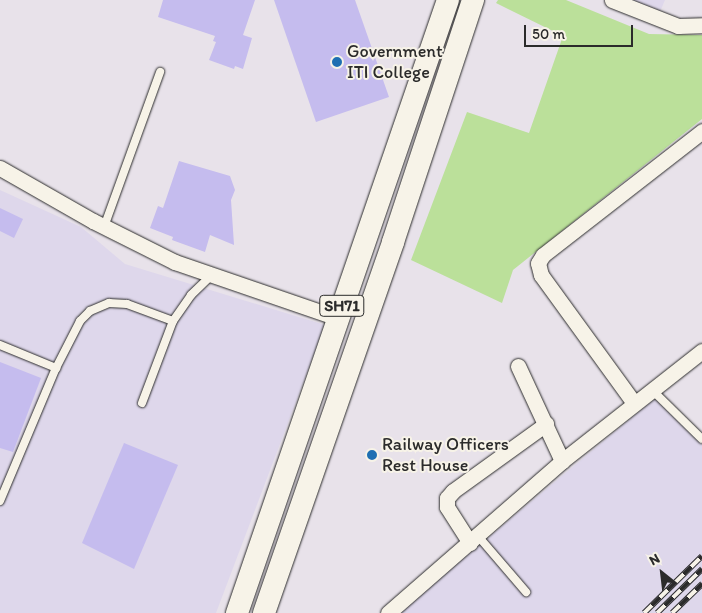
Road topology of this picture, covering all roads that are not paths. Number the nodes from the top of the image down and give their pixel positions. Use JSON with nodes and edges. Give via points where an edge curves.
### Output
{"nodes":[{"id":1,"x":448,"y":0,"type":"edge"},
{"id":2,"x":472,"y":0,"type":"edge"},
{"id":3,"x":612,"y":0,"type":"edge"},
{"id":4,"x":702,"y":25,"type":"edge"},
{"id":5,"x":160,"y":72,"type":"dead end"},
{"id":6,"x":702,"y":131,"type":"edge"},
{"id":7,"x":0,"y":168,"type":"edge"},
{"id":8,"x":104,"y":227,"type":"junction"},
{"id":9,"x":212,"y":275,"type":"junction"},
{"id":10,"x":338,"y":318,"type":"junction"},
{"id":11,"x":173,"y":321,"type":"junction"},
{"id":12,"x":0,"y":345,"type":"edge"},
{"id":13,"x":329,"y":345,"type":"junction"},
{"id":14,"x":702,"y":351,"type":"edge"},
{"id":15,"x":354,"y":354,"type":"junction"},
{"id":16,"x":518,"y":366,"type":"dead end"},
{"id":17,"x":56,"y":368,"type":"junction"},
{"id":18,"x":652,"y":390,"type":"junction"},
{"id":19,"x":142,"y":403,"type":"dead end"},
{"id":20,"x":634,"y":403,"type":"junction"},
{"id":21,"x":546,"y":424,"type":"junction"},
{"id":22,"x":702,"y":439,"type":"edge"},
{"id":23,"x":562,"y":461,"type":"junction"},
{"id":24,"x":0,"y":501,"type":"edge"},
{"id":25,"x":474,"y":539,"type":"junction"},
{"id":26,"x":526,"y":592,"type":"dead end"},
{"id":27,"x":237,"y":613,"type":"edge"},
{"id":28,"x":264,"y":613,"type":"edge"},
{"id":29,"x":388,"y":613,"type":"edge"}],
"edges":[{"from":1,"to":10,"type":"main road","number":"SH71"},
{"from":2,"to":15,"type":"main road","number":"SH71"},
{"from":3,"to":4,"type":"street","via":[[678,26]]},
{"from":5,"to":8,"type":"lane"},
{"from":6,"to":20,"type":"street","via":[[543,255],[538,263],[541,275]]},
{"from":7,"to":8,"type":"street"},
{"from":8,"to":9,"type":"street","via":[[175,262]]},
{"from":9,"to":10,"type":"street"},
{"from":9,"to":11,"type":"lane","via":[[191,295]]},
{"from":10,"to":13,"type":"main road","number":"SH71"},
{"from":11,"to":17,"type":"lane","via":[[127,304],[109,304],[90,311],[80,321]]},
{"from":11,"to":19,"type":"lane"},
{"from":12,"to":17,"type":"lane"},
{"from":13,"to":15,"type":"main road"},
{"from":13,"to":27,"type":"main road","number":"SH71"},
{"from":14,"to":18,"type":"street"},
{"from":15,"to":28,"type":"main road","number":"SH71"},
{"from":16,"to":21,"type":"street"},
{"from":17,"to":24,"type":"lane"},
{"from":18,"to":20,"type":"street"},
{"from":18,"to":22,"type":"lane"},
{"from":20,"to":23,"type":"street"},
{"from":21,"to":23,"type":"street"},
{"from":21,"to":25,"type":"street","via":[[447,498],[447,507]]},
{"from":23,"to":25,"type":"street"},
{"from":25,"to":26,"type":"lane"},
{"from":25,"to":29,"type":"street"}]}
